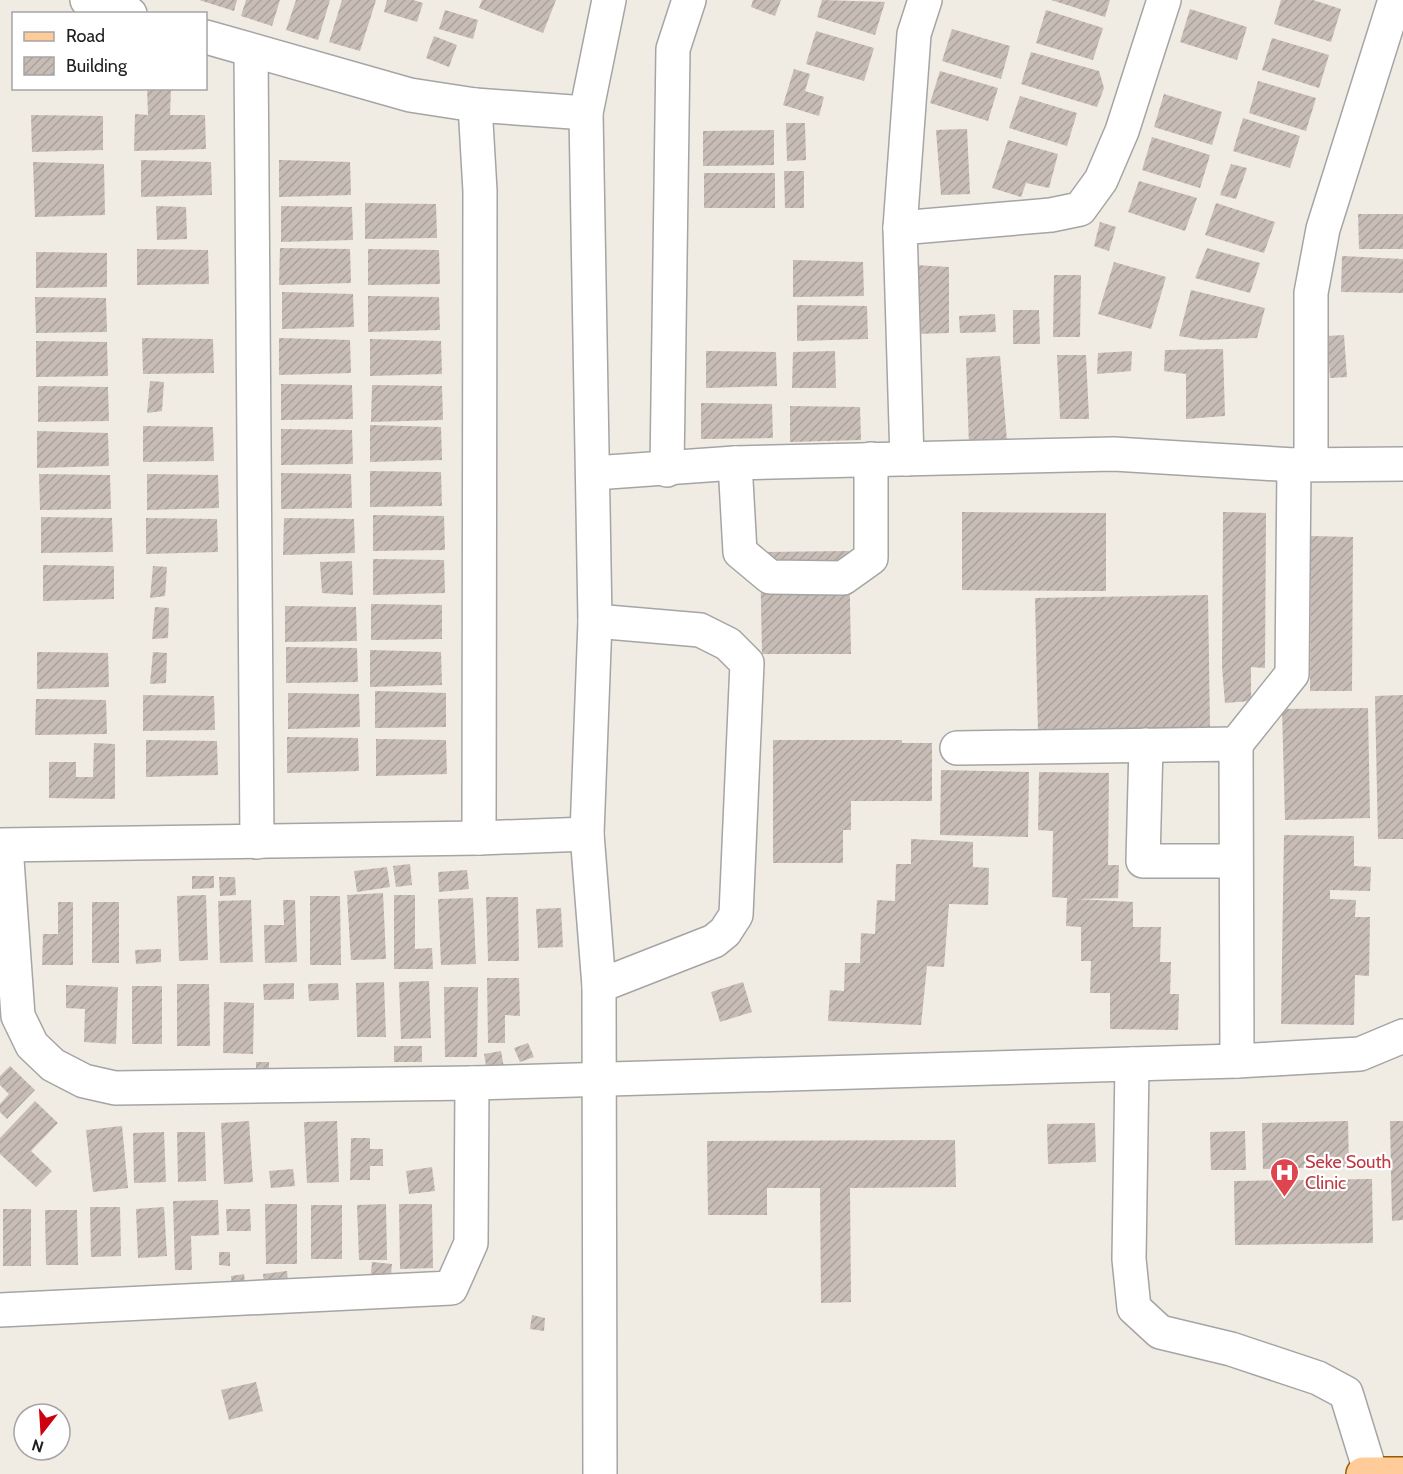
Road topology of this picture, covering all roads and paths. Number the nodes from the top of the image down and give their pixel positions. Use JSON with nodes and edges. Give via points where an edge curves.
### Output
{"nodes":[{"id":1,"x":87,"y":0,"type":"edge"},
{"id":2,"x":609,"y":0,"type":"edge"},
{"id":3,"x":688,"y":0,"type":"edge"},
{"id":4,"x":924,"y":0,"type":"edge"},
{"id":5,"x":1164,"y":0,"type":"edge"},
{"id":6,"x":1395,"y":0,"type":"edge"},
{"id":7,"x":124,"y":12,"type":"edge"},
{"id":8,"x":207,"y":37,"type":"edge"},
{"id":9,"x":251,"y":51,"type":"junction"},
{"id":10,"x":1389,"y":70,"type":"edge"},
{"id":11,"x":475,"y":105,"type":"junction"},
{"id":12,"x":586,"y":113,"type":"junction"},
{"id":13,"x":900,"y":228,"type":"junction"},
{"id":14,"x":871,"y":459,"type":"junction"},
{"id":15,"x":907,"y":459,"type":"junction"},
{"id":16,"x":735,"y":463,"type":"junction"},
{"id":17,"x":1302,"y":464,"type":"junction"},
{"id":18,"x":1403,"y":464,"type":"edge"},
{"id":19,"x":668,"y":470,"type":"junction"},
{"id":20,"x":594,"y":473,"type":"junction"},
{"id":21,"x":595,"y":621,"type":"junction"},
{"id":22,"x":1236,"y":744,"type":"junction"},
{"id":23,"x":1146,"y":746,"type":"junction"},
{"id":24,"x":957,"y":748,"type":"dead end"},
{"id":25,"x":587,"y":834,"type":"junction"},
{"id":26,"x":479,"y":838,"type":"junction"},
{"id":27,"x":257,"y":842,"type":"junction"},
{"id":28,"x":3,"y":846,"type":"edge"},
{"id":29,"x":1235,"y":861,"type":"junction"},
{"id":30,"x":599,"y":986,"type":"junction"},
{"id":31,"x":1403,"y":1036,"type":"edge"},
{"id":32,"x":1237,"y":1061,"type":"junction"},
{"id":33,"x":1132,"y":1064,"type":"junction"},
{"id":34,"x":597,"y":1079,"type":"junction"},
{"id":35,"x":472,"y":1083,"type":"junction"},
{"id":36,"x":0,"y":1310,"type":"edge"},
{"id":37,"x":600,"y":1474,"type":"edge"},
{"id":38,"x":1363,"y":1474,"type":"edge"},
{"id":39,"x":1371,"y":1474,"type":"edge"},
{"id":40,"x":1403,"y":1474,"type":"edge"}],
"edges":[{"from":1,"to":7,"type":"street"},
{"from":2,"to":12,"type":"street"},
{"from":3,"to":19,"type":"street","via":[[673,49]]},
{"from":4,"to":13,"type":"street","via":[[914,34]]},
{"from":5,"to":13,"type":"street","via":[[1122,131],[1101,180],[1080,209]]},
{"from":6,"to":10,"type":"street"},
{"from":8,"to":9,"type":"street"},
{"from":9,"to":11,"type":"street","via":[[410,94]]},
{"from":9,"to":27,"type":"street"},
{"from":10,"to":17,"type":"street","via":[[1323,229],[1311,293]]},
{"from":11,"to":12,"type":"street"},
{"from":11,"to":26,"type":"street","via":[[480,191]]},
{"from":12,"to":20,"type":"street"},
{"from":13,"to":15,"type":"street"},
{"from":14,"to":15,"type":"street"},
{"from":14,"to":16,"type":"street"},
{"from":14,"to":16,"type":"street","via":[[871,558],[843,578],[770,577],[740,552]]},
{"from":15,"to":17,"type":"street","via":[[1114,454]]},
{"from":16,"to":19,"type":"street"},
{"from":17,"to":18,"type":"street"},
{"from":17,"to":22,"type":"street","via":[[1292,674]]},
{"from":19,"to":20,"type":"street"},
{"from":20,"to":21,"type":"street"},
{"from":21,"to":25,"type":"street"},
{"from":21,"to":30,"type":"street","via":[[700,630],[728,644],[747,663],[736,915],[714,941]]},
{"from":22,"to":23,"type":"street"},
{"from":22,"to":29,"type":"street"},
{"from":23,"to":24,"type":"street"},
{"from":23,"to":29,"type":"street","via":[[1143,861]]},
{"from":25,"to":26,"type":"street"},
{"from":25,"to":30,"type":"street"},
{"from":26,"to":27,"type":"street"},
{"from":27,"to":28,"type":"street"},
{"from":28,"to":35,"type":"street","via":[[18,1016],[32,1045],[53,1065],[84,1081],[115,1088]]},
{"from":29,"to":32,"type":"street"},
{"from":30,"to":34,"type":"street"},
{"from":31,"to":32,"type":"street","via":[[1360,1054]]},
{"from":32,"to":33,"type":"street"},
{"from":33,"to":34,"type":"street"},
{"from":33,"to":39,"type":"street","via":[[1129,1260],[1134,1308],[1160,1332],[1253,1356],[1318,1378],[1346,1393]]},
{"from":34,"to":35,"type":"street"},
{"from":34,"to":37,"type":"street"},
{"from":35,"to":36,"type":"street","via":[[471,1243],[451,1288]]},
{"from":38,"to":39,"type":"main road"},
{"from":39,"to":40,"type":"main road"}]}
